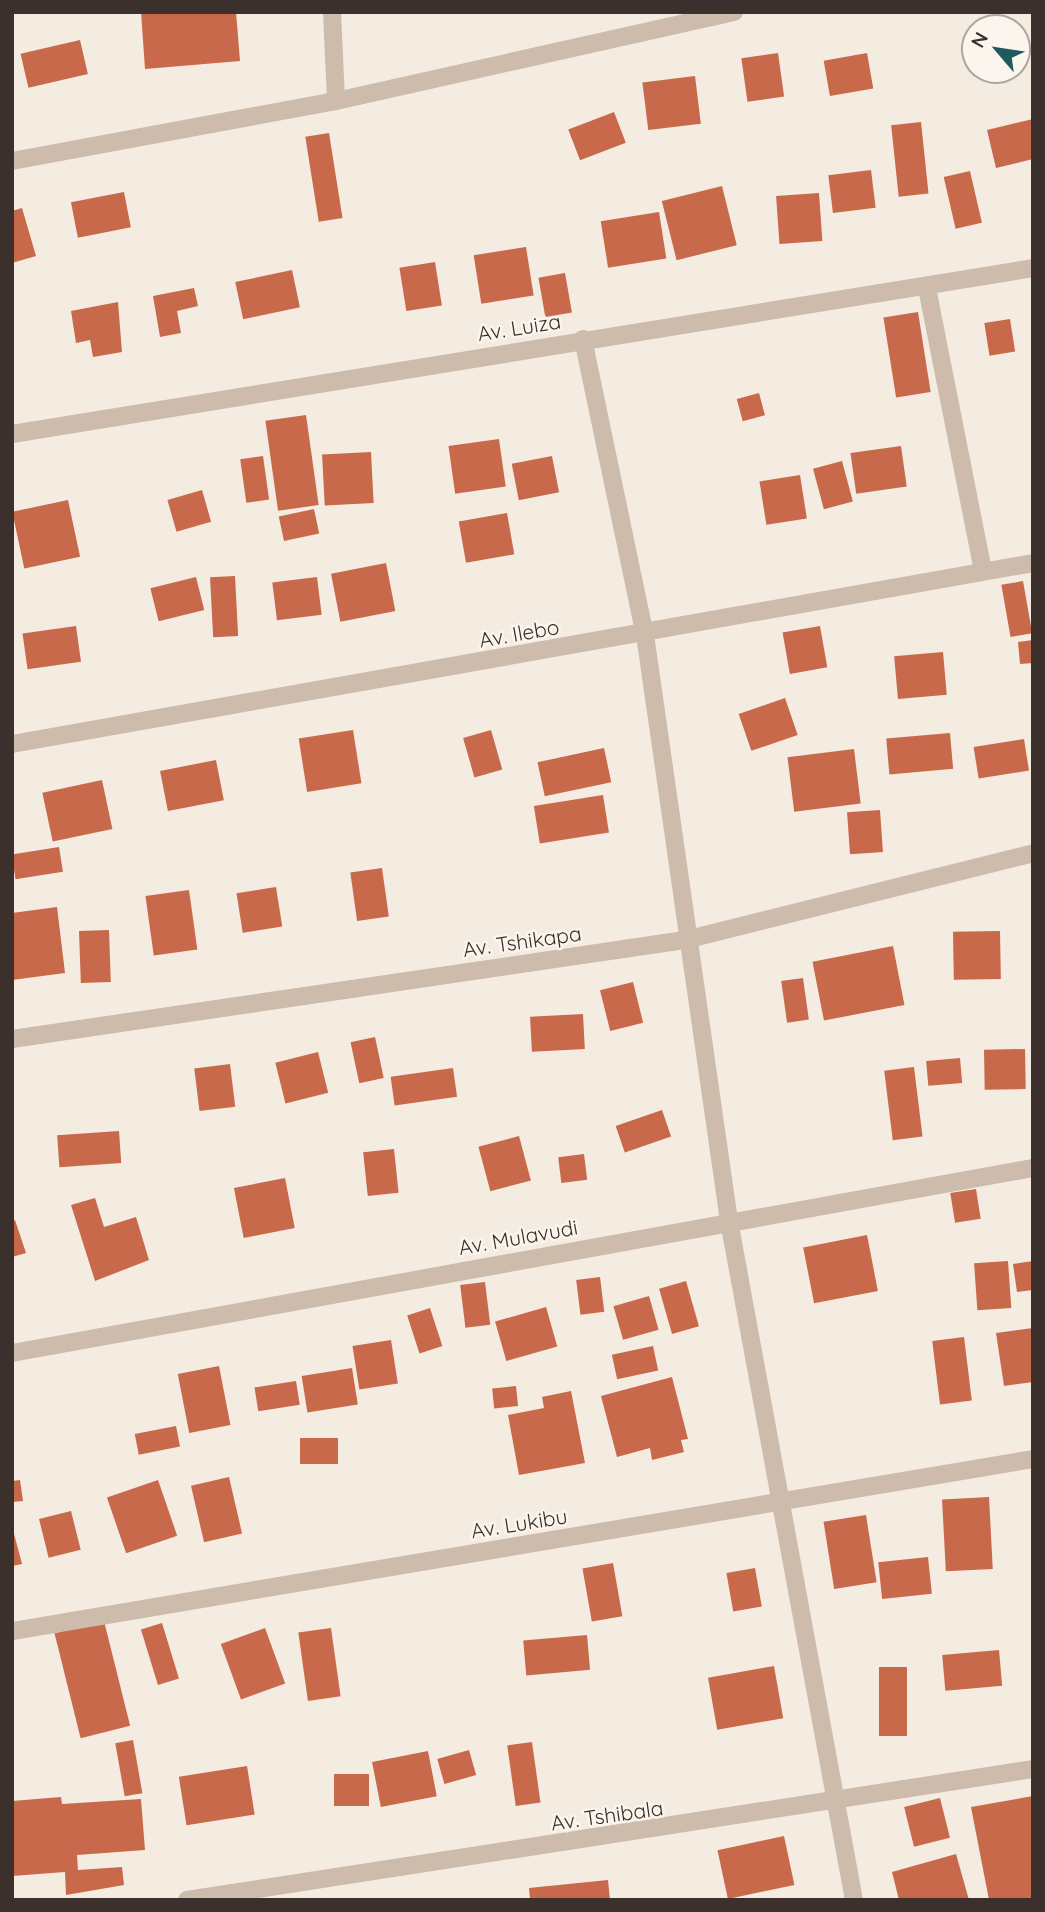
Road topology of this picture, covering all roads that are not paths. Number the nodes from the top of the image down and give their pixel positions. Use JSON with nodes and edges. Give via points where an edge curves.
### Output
{"nodes":[{"id":1,"x":332,"y":12,"type":"edge"},
{"id":2,"x":734,"y":12,"type":"edge"},
{"id":3,"x":336,"y":100,"type":"junction"},
{"id":4,"x":12,"y":161,"type":"edge"},
{"id":5,"x":1033,"y":268,"type":"edge"},
{"id":6,"x":927,"y":288,"type":"junction"},
{"id":7,"x":583,"y":339,"type":"junction"},
{"id":8,"x":12,"y":434,"type":"edge"},
{"id":9,"x":1033,"y":563,"type":"edge"},
{"id":10,"x":983,"y":572,"type":"junction"},
{"id":11,"x":645,"y":635,"type":"junction"},
{"id":12,"x":12,"y":744,"type":"edge"},
{"id":13,"x":1033,"y":853,"type":"edge"},
{"id":14,"x":685,"y":940,"type":"junction"},
{"id":15,"x":12,"y":1039,"type":"edge"},
{"id":16,"x":1033,"y":1168,"type":"edge"},
{"id":17,"x":729,"y":1221,"type":"junction"},
{"id":18,"x":12,"y":1353,"type":"edge"},
{"id":19,"x":1033,"y":1459,"type":"edge"},
{"id":20,"x":785,"y":1502,"type":"junction"},
{"id":21,"x":12,"y":1631,"type":"edge"},
{"id":22,"x":1033,"y":1769,"type":"edge"},
{"id":23,"x":836,"y":1804,"type":"junction"},
{"id":24,"x":187,"y":1900,"type":"edge"},
{"id":25,"x":854,"y":1900,"type":"edge"}],
"edges":[{"from":1,"to":3,"type":"street"},
{"from":2,"to":3,"type":"street"},
{"from":3,"to":4,"type":"street"},
{"from":5,"to":6,"type":"street","name":"Av. Luiza"},
{"from":6,"to":7,"type":"street","name":"Av. Luiza"},
{"from":6,"to":10,"type":"street"},
{"from":7,"to":8,"type":"street","name":"Av. Luiza"},
{"from":7,"to":11,"type":"street"},
{"from":9,"to":10,"type":"street","name":"Av. Ilebo"},
{"from":10,"to":11,"type":"street","name":"Av. Ilebo"},
{"from":11,"to":12,"type":"street","name":"Av. Ilebo"},
{"from":11,"to":14,"type":"street"},
{"from":13,"to":14,"type":"street","name":"Av. Tshikapa"},
{"from":14,"to":15,"type":"street","name":"Av. Tshikapa"},
{"from":14,"to":17,"type":"street"},
{"from":16,"to":17,"type":"street","name":"Av. Mulavudi"},
{"from":17,"to":18,"type":"street","name":"Av. Mulavudi"},
{"from":17,"to":20,"type":"street"},
{"from":19,"to":20,"type":"street","name":"Av. Lukibu"},
{"from":20,"to":21,"type":"street","name":"Av. Lukibu"},
{"from":20,"to":23,"type":"street"},
{"from":22,"to":23,"type":"street","name":"Av. Tshibala"},
{"from":23,"to":24,"type":"street","name":"Av. Tshibala"},
{"from":23,"to":25,"type":"street"}]}
